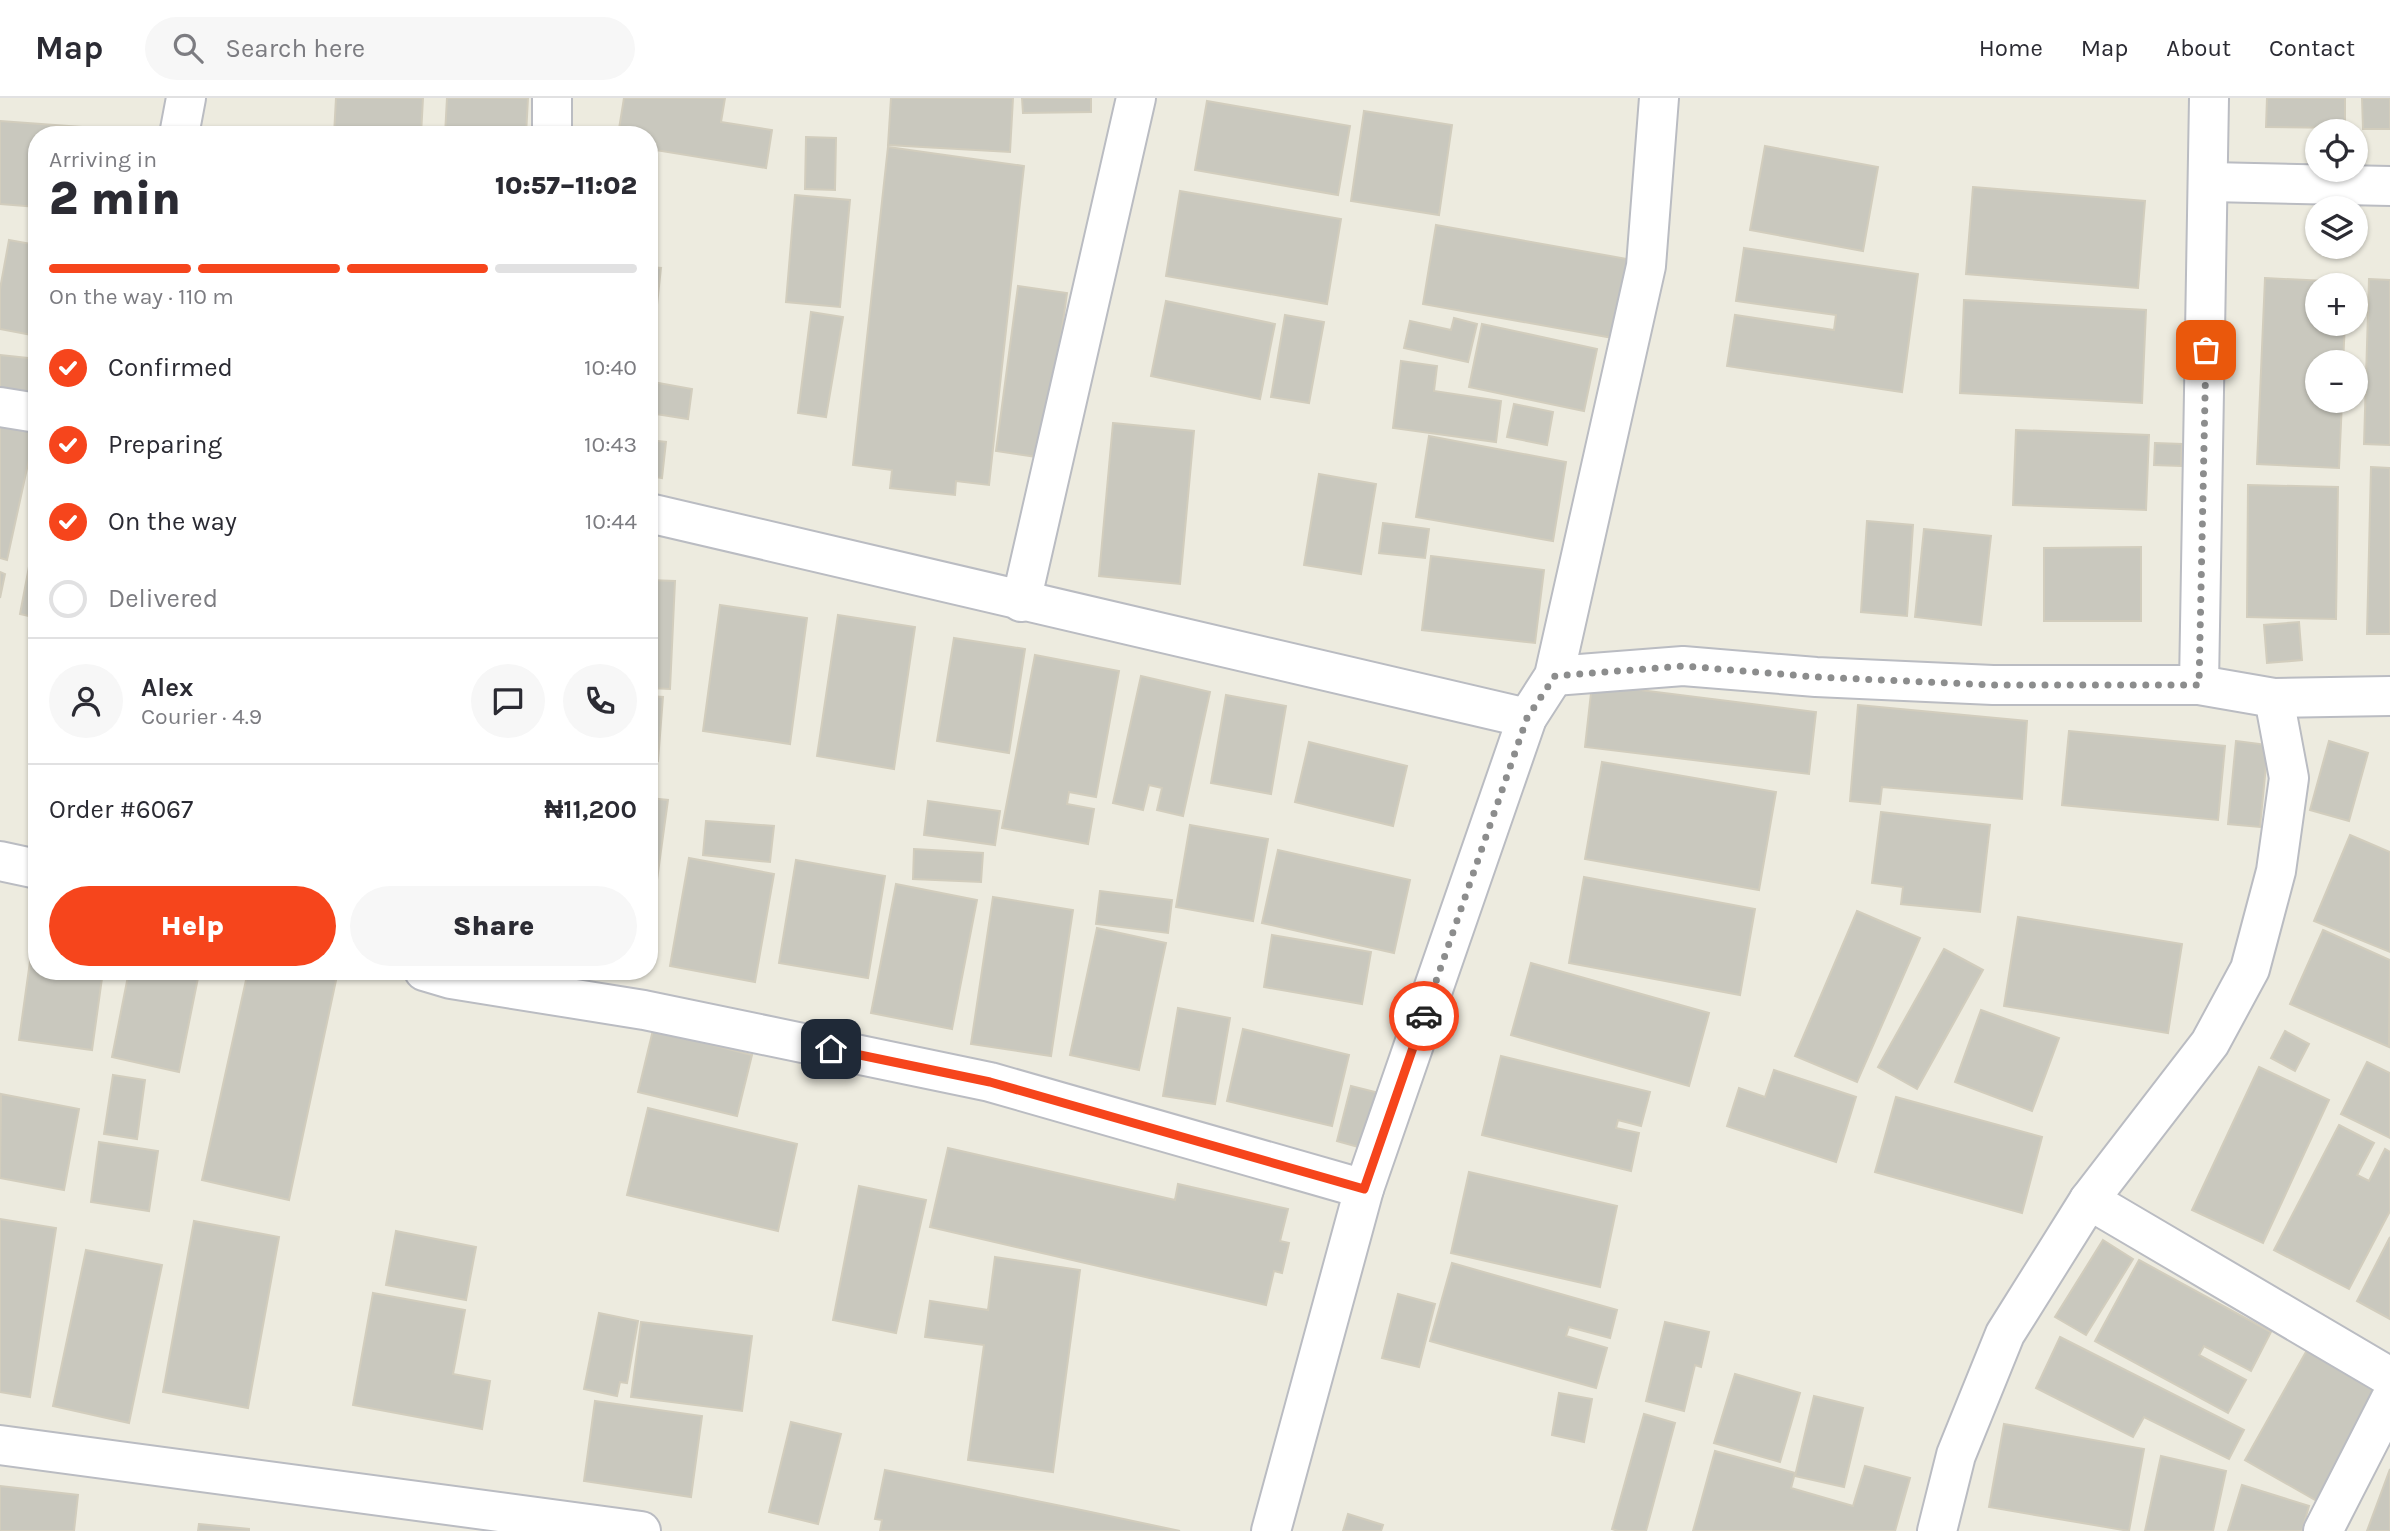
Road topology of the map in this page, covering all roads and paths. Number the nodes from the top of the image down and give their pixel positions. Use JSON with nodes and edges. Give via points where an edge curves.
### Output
{"nodes":[{"id":1,"x":186,"y":98,"type":"edge"},
{"id":2,"x":552,"y":98,"type":"edge"},
{"id":3,"x":1136,"y":98,"type":"edge"},
{"id":4,"x":2209,"y":98,"type":"edge"},
{"id":5,"x":1654,"y":99,"type":"edge"},
{"id":6,"x":181,"y":126,"type":"edge"},
{"id":7,"x":552,"y":126,"type":"edge"},
{"id":8,"x":2210,"y":182,"type":"junction"},
{"id":9,"x":2390,"y":186,"type":"edge"},
{"id":10,"x":0,"y":407,"type":"edge"},
{"id":11,"x":28,"y":412,"type":"edge"},
{"id":12,"x":658,"y":515,"type":"edge"},
{"id":13,"x":1021,"y":601,"type":"junction"},
{"id":14,"x":1555,"y":676,"type":"junction"},
{"id":15,"x":2199,"y":685,"type":"junction"},
{"id":16,"x":2390,"y":696,"type":"edge"},
{"id":17,"x":2274,"y":698,"type":"junction"},
{"id":18,"x":1527,"y":718,"type":"junction"},
{"id":19,"x":0,"y":861,"type":"edge"},
{"id":20,"x":28,"y":867,"type":"edge"},
{"id":21,"x":457,"y":980,"type":"edge"},
{"id":22,"x":1364,"y":1189,"type":"junction"},
{"id":23,"x":2089,"y":1200,"type":"junction"},
{"id":24,"x":2390,"y":1377,"type":"edge"},
{"id":25,"x":2390,"y":1400,"type":"edge"},
{"id":26,"x":0,"y":1445,"type":"edge"},
{"id":27,"x":641,"y":1531,"type":"edge"},
{"id":28,"x":1271,"y":1531,"type":"edge"},
{"id":29,"x":1937,"y":1531,"type":"edge"},
{"id":30,"x":2323,"y":1531,"type":"edge"}],
"edges":[{"from":1,"to":6,"type":"street"},
{"from":2,"to":7,"type":"street"},
{"from":3,"to":13,"type":"street"},
{"from":4,"to":8,"type":"street"},
{"from":5,"to":14,"type":"street","via":[[1646,266]]},
{"from":8,"to":9,"type":"street"},
{"from":8,"to":15,"type":"street"},
{"from":10,"to":11,"type":"street"},
{"from":12,"to":13,"type":"street"},
{"from":13,"to":18,"type":"street"},
{"from":14,"to":15,"type":"street","via":[[1683,666],[1993,685]]},
{"from":14,"to":18,"type":"street"},
{"from":15,"to":17,"type":"street"},
{"from":16,"to":17,"type":"street"},
{"from":17,"to":23,"type":"street","via":[[2289,778],[2276,871],[2250,970],[2210,1043]]},
{"from":18,"to":22,"type":"street"},
{"from":19,"to":20,"type":"street"},
{"from":21,"to":22,"type":"street","via":[[644,1010],[990,1082]]},
{"from":22,"to":28,"type":"street"},
{"from":23,"to":24,"type":"street"},
{"from":23,"to":29,"type":"street","via":[[2005,1334],[1956,1455]]},
{"from":25,"to":30,"type":"street"},
{"from":26,"to":27,"type":"street"}]}
